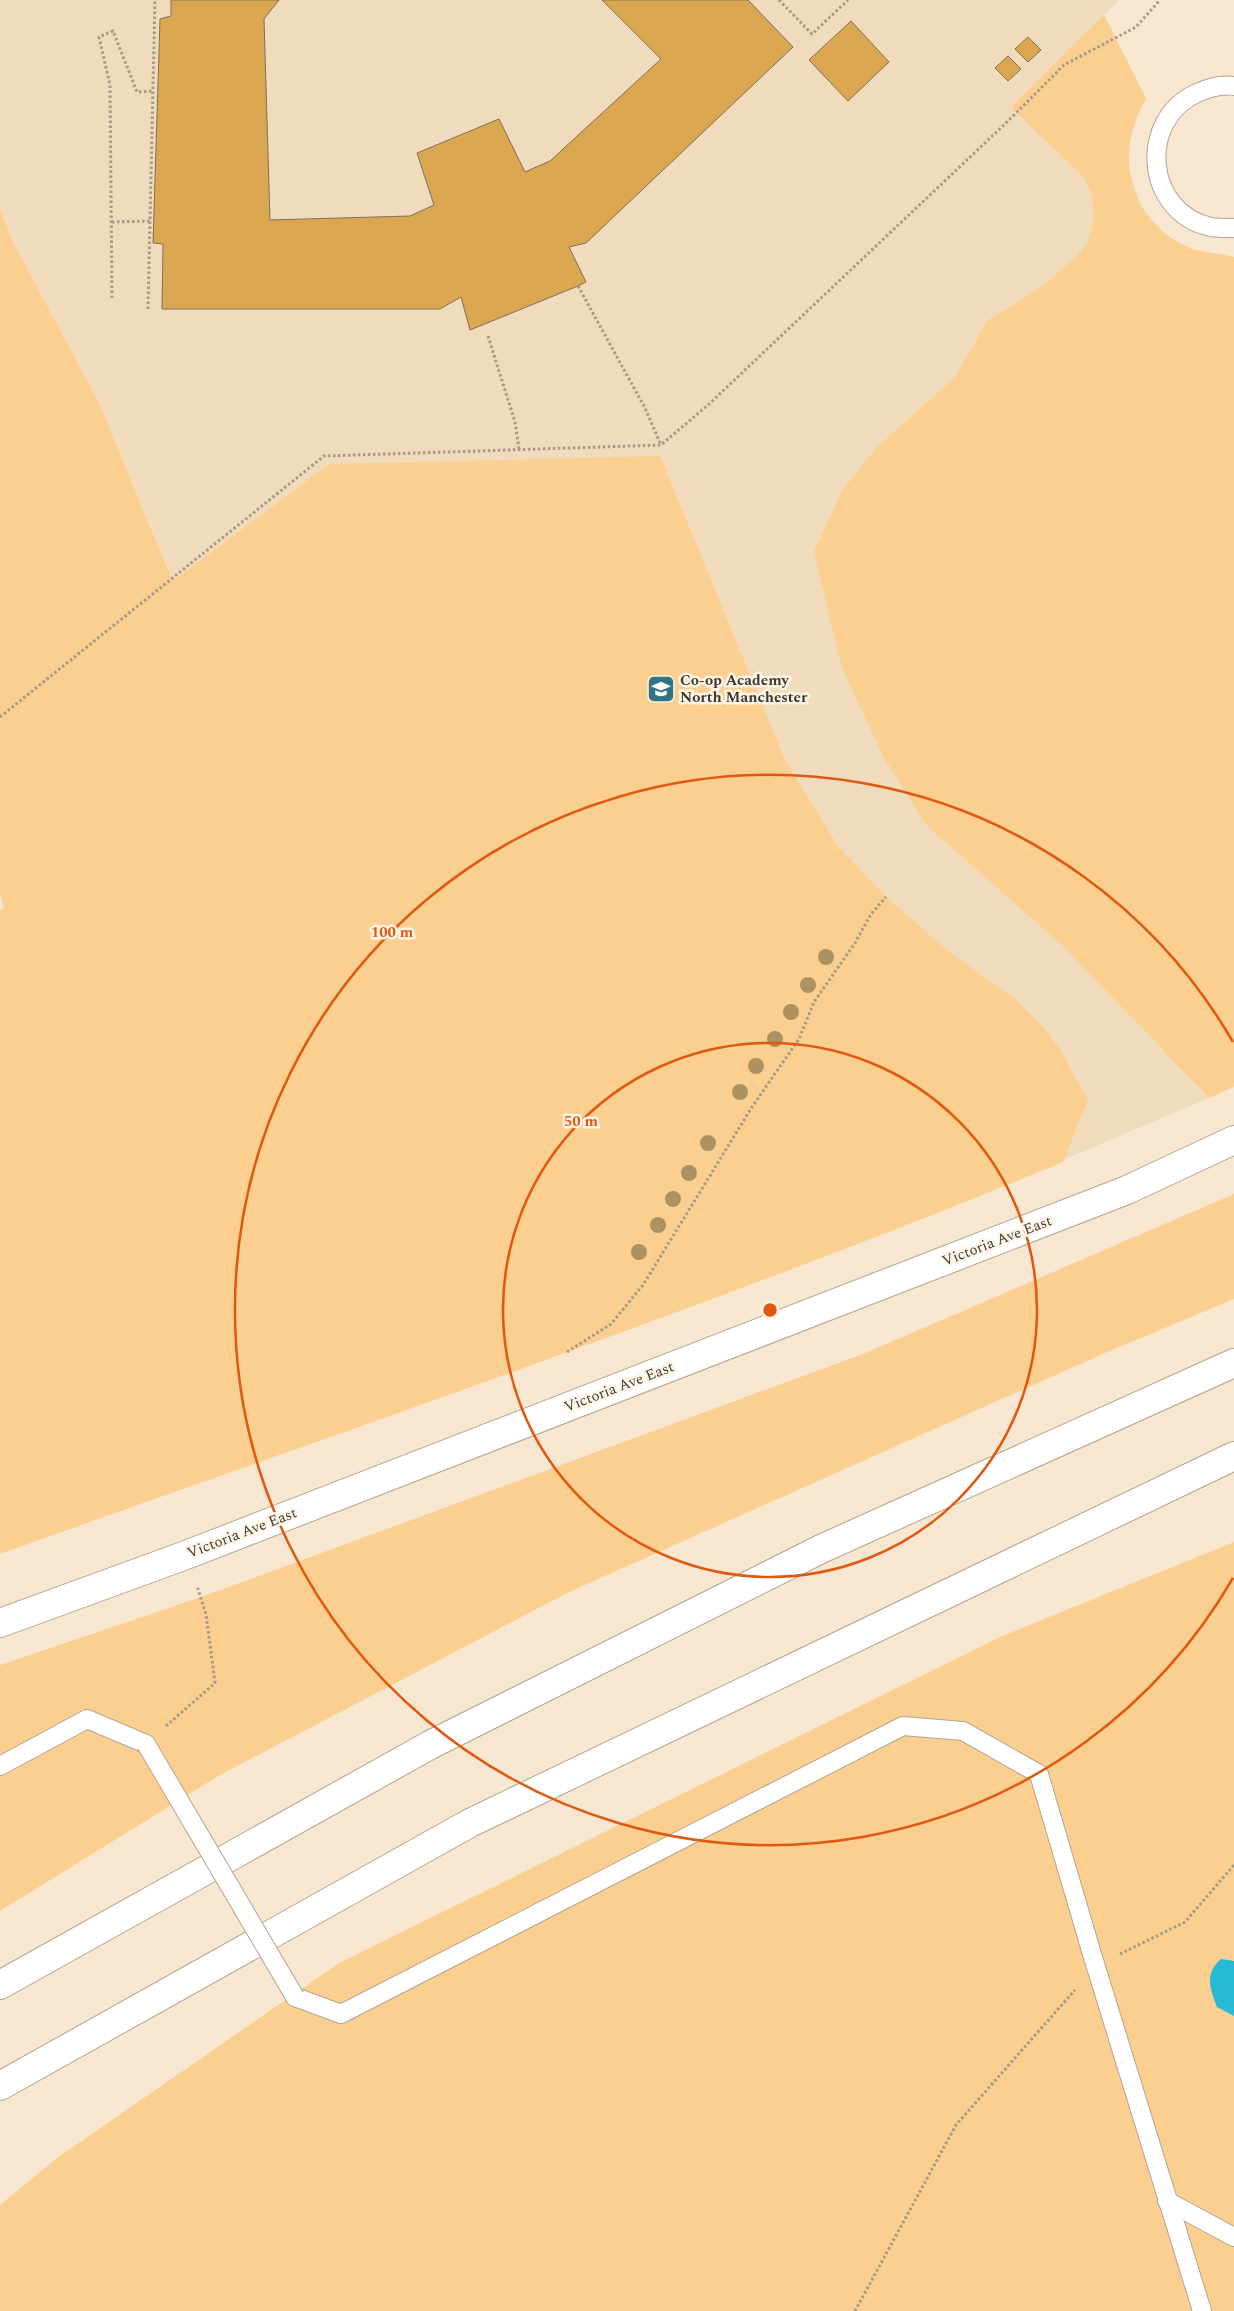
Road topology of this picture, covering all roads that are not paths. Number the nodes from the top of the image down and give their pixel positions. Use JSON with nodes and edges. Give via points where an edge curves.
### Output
{"nodes":[{"id":1,"x":1234,"y":86,"type":"edge"},
{"id":2,"x":1234,"y":228,"type":"edge"},
{"id":3,"x":1234,"y":1140,"type":"edge"},
{"id":4,"x":1234,"y":1363,"type":"edge"},
{"id":5,"x":1234,"y":1456,"type":"edge"},
{"id":6,"x":0,"y":1623,"type":"edge"},
{"id":7,"x":0,"y":1766,"type":"edge"},
{"id":8,"x":0,"y":1985,"type":"edge"},
{"id":9,"x":0,"y":2086,"type":"edge"},
{"id":10,"x":1167,"y":2201,"type":"junction"},
{"id":11,"x":1234,"y":2237,"type":"edge"},
{"id":12,"x":1202,"y":2311,"type":"edge"}],
"edges":[{"from":1,"to":2,"type":"lane","via":[[1208,88],[1186,97],[1169,114],[1158,134],[1155,158],[1158,181],[1170,202],[1189,218],[1210,227]]},
{"from":3,"to":6,"type":"main road","name":"Victoria Ave East","via":[[1127,1190],[186,1555]]},
{"from":4,"to":8,"type":"main road","via":[[821,1549],[430,1745]]},
{"from":5,"to":9,"type":"main road","via":[[470,1823]]},
{"from":7,"to":10,"type":"lane","bridge":true,"via":[[87,1719],[146,1744],[295,1997],[341,2014],[903,1726],[963,1731],[1039,1774]]},
{"from":10,"to":11,"type":"lane"},
{"from":10,"to":12,"type":"lane"}]}
